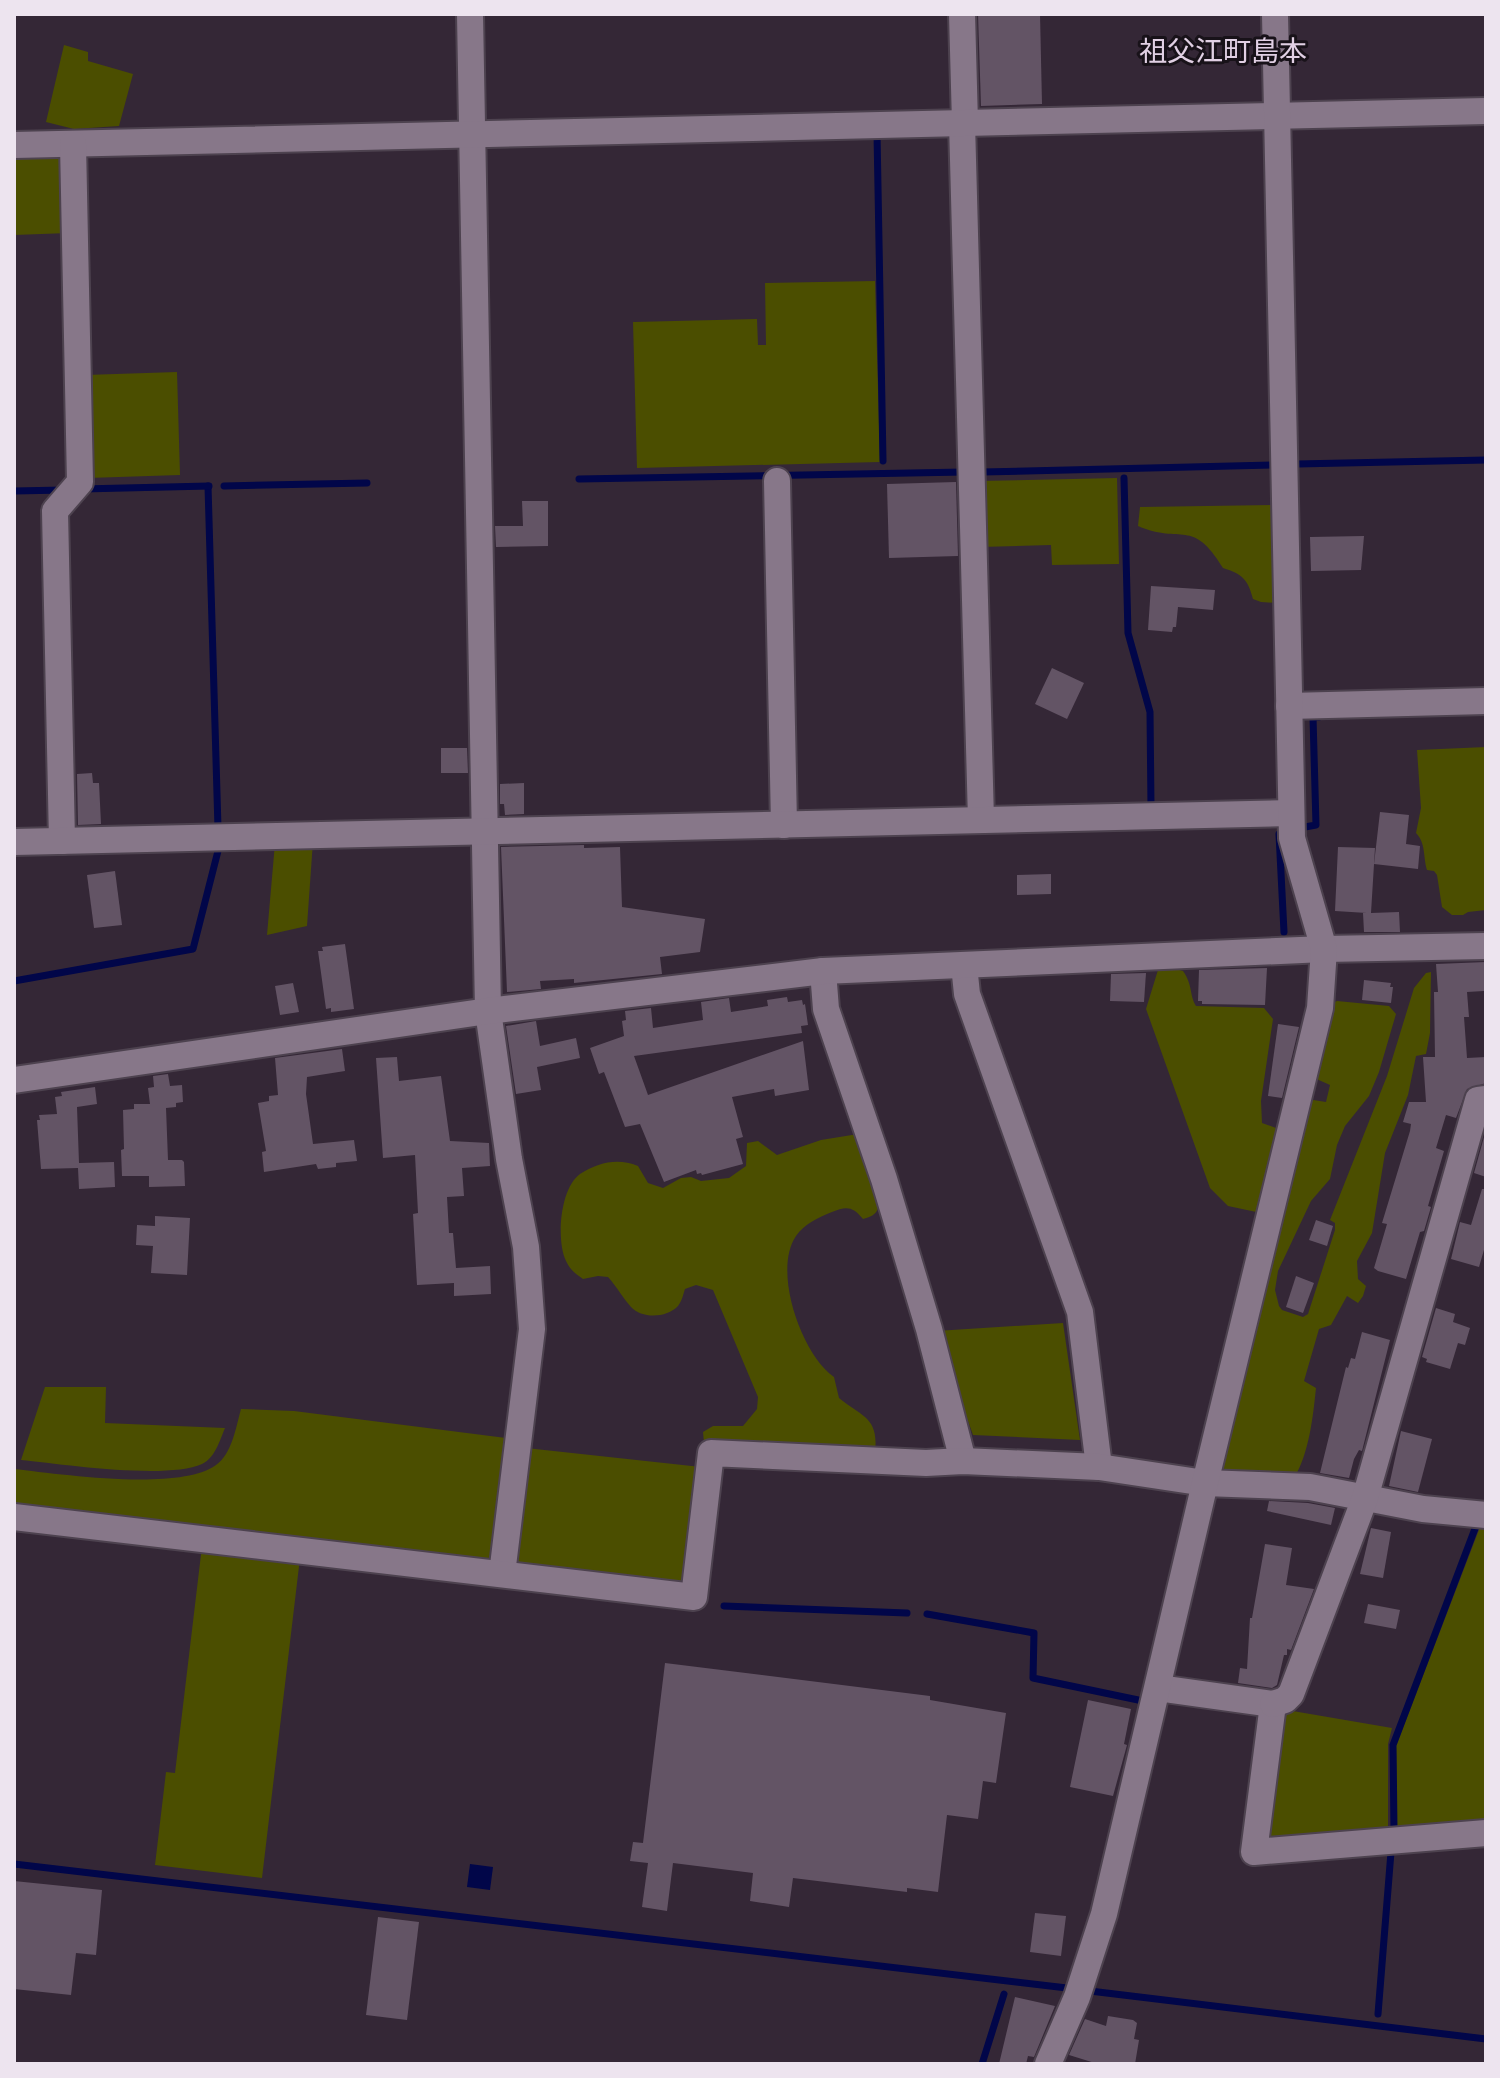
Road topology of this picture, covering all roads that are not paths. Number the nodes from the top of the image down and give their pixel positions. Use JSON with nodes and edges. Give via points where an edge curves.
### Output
{"nodes":[{"id":1,"x":470,"y":14,"type":"edge"},
{"id":2,"x":962,"y":14,"type":"edge"},
{"id":3,"x":1275,"y":14,"type":"edge"},
{"id":4,"x":1486,"y":111,"type":"edge"},
{"id":5,"x":1277,"y":116,"type":"junction"},
{"id":6,"x":964,"y":123,"type":"junction"},
{"id":7,"x":473,"y":135,"type":"junction"},
{"id":8,"x":73,"y":144,"type":"junction"},
{"id":9,"x":14,"y":145,"type":"edge"},
{"id":10,"x":777,"y":481,"type":"dead end"},
{"id":11,"x":1486,"y":701,"type":"edge"},
{"id":12,"x":1289,"y":706,"type":"junction"},
{"id":13,"x":1291,"y":813,"type":"junction"},
{"id":14,"x":981,"y":820,"type":"junction"},
{"id":15,"x":784,"y":825,"type":"junction"},
{"id":16,"x":485,"y":832,"type":"junction"},
{"id":17,"x":62,"y":841,"type":"junction"},
{"id":18,"x":14,"y":842,"type":"edge"},
{"id":19,"x":1486,"y":946,"type":"edge"},
{"id":20,"x":1324,"y":949,"type":"junction"},
{"id":21,"x":964,"y":965,"type":"junction"},
{"id":22,"x":823,"y":971,"type":"junction"},
{"id":23,"x":488,"y":1011,"type":"junction"},
{"id":24,"x":14,"y":1080,"type":"edge"},
{"id":25,"x":1486,"y":1099,"type":"edge"},
{"id":26,"x":963,"y":1461,"type":"junction"},
{"id":27,"x":1099,"y":1467,"type":"junction"},
{"id":28,"x":1205,"y":1483,"type":"junction"},
{"id":29,"x":1365,"y":1498,"type":"junction"},
{"id":30,"x":1486,"y":1515,"type":"edge"},
{"id":31,"x":14,"y":1517,"type":"edge"},
{"id":32,"x":502,"y":1574,"type":"junction"},
{"id":33,"x":1158,"y":1688,"type":"junction"},
{"id":34,"x":1273,"y":1704,"type":"junction"},
{"id":35,"x":1486,"y":1833,"type":"edge"},
{"id":36,"x":1048,"y":2064,"type":"edge"}],
"edges":[{"from":1,"to":7,"type":"street"},
{"from":2,"to":6,"type":"street"},
{"from":3,"to":5,"type":"street"},
{"from":4,"to":5,"type":"street"},
{"from":5,"to":6,"type":"street"},
{"from":5,"to":12,"type":"street"},
{"from":6,"to":7,"type":"street"},
{"from":6,"to":14,"type":"street"},
{"from":7,"to":8,"type":"street"},
{"from":7,"to":16,"type":"street"},
{"from":8,"to":9,"type":"street"},
{"from":8,"to":17,"type":"street","via":[[80,482],[55,511]]},
{"from":10,"to":15,"type":"street"},
{"from":11,"to":12,"type":"street"},
{"from":12,"to":13,"type":"street"},
{"from":13,"to":14,"type":"street"},
{"from":13,"to":20,"type":"street","via":[[1292,838]]},
{"from":14,"to":15,"type":"street"},
{"from":15,"to":16,"type":"street"},
{"from":16,"to":17,"type":"street"},
{"from":16,"to":23,"type":"street"},
{"from":17,"to":18,"type":"street"},
{"from":19,"to":20,"type":"street"},
{"from":20,"to":21,"type":"street"},
{"from":20,"to":28,"type":"street","via":[[1320,1008]]},
{"from":21,"to":22,"type":"street"},
{"from":21,"to":27,"type":"street","via":[[967,994],[1080,1312]]},
{"from":22,"to":23,"type":"street"},
{"from":22,"to":26,"type":"street","via":[[826,1009],[889,1194]]},
{"from":23,"to":24,"type":"street"},
{"from":23,"to":32,"type":"street","via":[[526,1247],[532,1329]]},
{"from":25,"to":29,"type":"street","via":[[1478,1100]]},
{"from":26,"to":27,"type":"street"},
{"from":26,"to":32,"type":"street","via":[[711,1453],[694,1597]]},
{"from":27,"to":28,"type":"street"},
{"from":28,"to":29,"type":"street","via":[[1310,1487]]},
{"from":28,"to":33,"type":"street"},
{"from":29,"to":30,"type":"street"},
{"from":29,"to":34,"type":"street","via":[[1291,1694]]},
{"from":31,"to":32,"type":"street"},
{"from":33,"to":34,"type":"street"},
{"from":33,"to":36,"type":"street","via":[[1104,1914]]},
{"from":34,"to":35,"type":"street","via":[[1254,1852]]}]}
